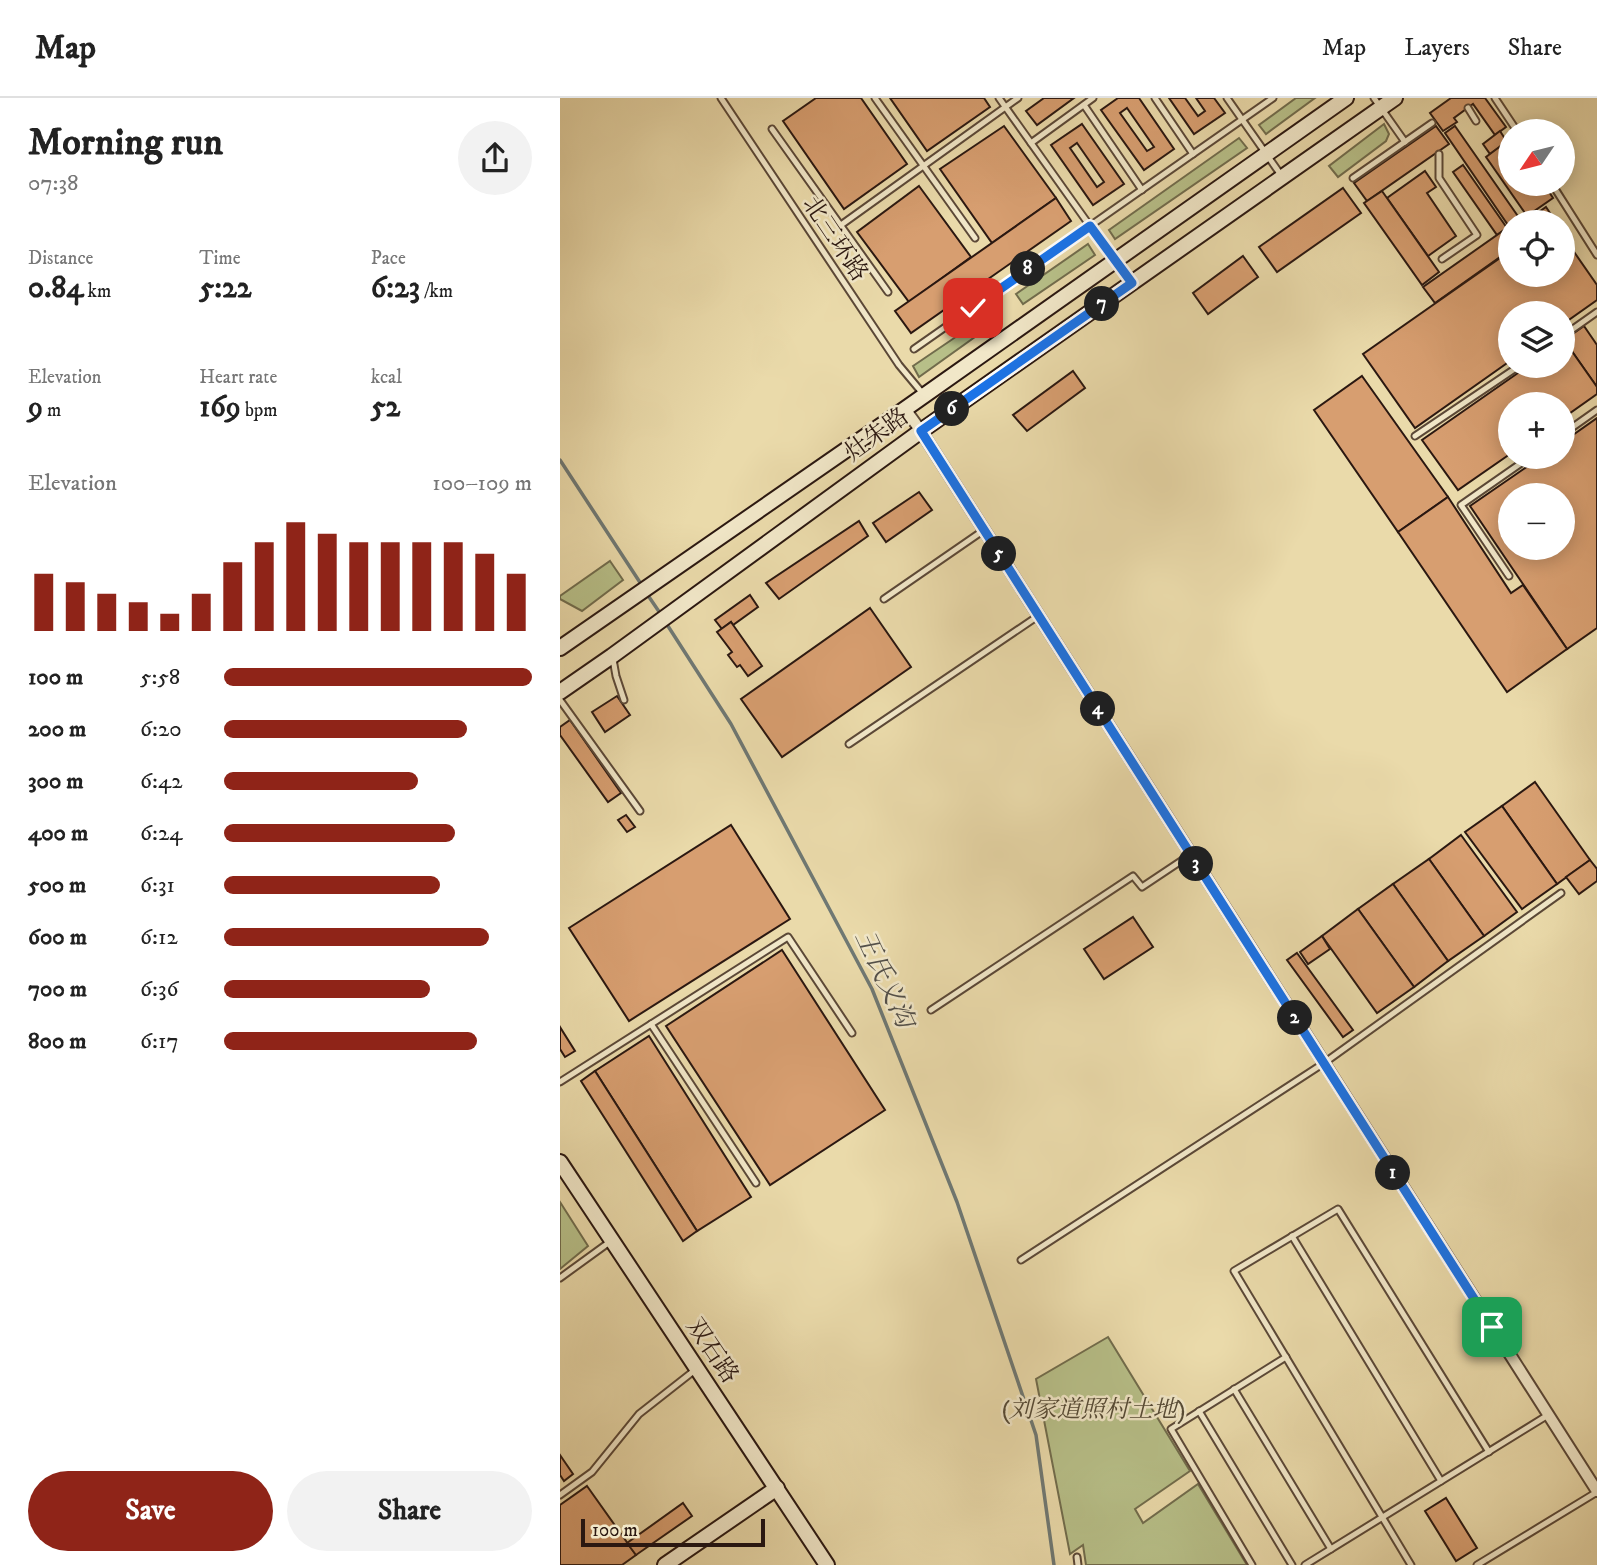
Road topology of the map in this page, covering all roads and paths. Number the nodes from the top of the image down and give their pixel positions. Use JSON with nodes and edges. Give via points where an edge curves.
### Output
{"nodes":[{"id":1,"x":721,"y":98,"type":"edge"},
{"id":2,"x":875,"y":98,"type":"edge"},
{"id":3,"x":999,"y":98,"type":"edge"},
{"id":4,"x":1018,"y":98,"type":"edge"},
{"id":5,"x":1093,"y":98,"type":"edge"},
{"id":6,"x":1155,"y":98,"type":"edge"},
{"id":7,"x":1227,"y":98,"type":"edge"},
{"id":8,"x":1273,"y":98,"type":"edge"},
{"id":9,"x":1346,"y":98,"type":"edge"},
{"id":10,"x":1395,"y":98,"type":"edge"},
{"id":11,"x":1495,"y":98,"type":"edge"},
{"id":12,"x":1378,"y":103,"type":"edge"},
{"id":13,"x":1084,"y":105,"type":"junction"},
{"id":14,"x":1006,"y":107,"type":"junction"},
{"id":15,"x":1468,"y":108,"type":"dead end"},
{"id":16,"x":1509,"y":119,"type":"edge"},
{"id":17,"x":1242,"y":120,"type":"junction"},
{"id":18,"x":1476,"y":121,"type":"dead end"},
{"id":19,"x":1432,"y":123,"type":"dead end"},
{"id":20,"x":772,"y":129,"type":"dead end"},
{"id":21,"x":1405,"y":142,"type":"junction"},
{"id":22,"x":1031,"y":143,"type":"junction"},
{"id":23,"x":1194,"y":154,"type":"junction"},
{"id":24,"x":1267,"y":154,"type":"junction"},
{"id":25,"x":1439,"y":154,"type":"dead end"},
{"id":26,"x":923,"y":166,"type":"junction"},
{"id":27,"x":1283,"y":177,"type":"junction"},
{"id":28,"x":1353,"y":178,"type":"dead end"},
{"id":29,"x":1142,"y":190,"type":"junction"},
{"id":30,"x":1560,"y":196,"type":"edge"},
{"id":31,"x":841,"y":225,"type":"junction"},
{"id":32,"x":1090,"y":226,"type":"junction"},
{"id":33,"x":975,"y":238,"type":"dead end"},
{"id":34,"x":1597,"y":255,"type":"edge"},
{"id":35,"x":1442,"y":259,"type":"dead end"},
{"id":36,"x":1116,"y":260,"type":"junction"},
{"id":37,"x":1132,"y":283,"type":"junction"},
{"id":38,"x":888,"y":292,"type":"dead end"},
{"id":39,"x":1597,"y":312,"type":"edge"},
{"id":40,"x":1575,"y":328,"type":"edge"},
{"id":41,"x":914,"y":349,"type":"dead end"},
{"id":42,"x":1501,"y":378,"type":"edge"},
{"id":43,"x":923,"y":396,"type":"junction"},
{"id":44,"x":905,"y":409,"type":"junction"},
{"id":45,"x":1597,"y":410,"type":"edge"},
{"id":46,"x":1575,"y":426,"type":"edge"},
{"id":47,"x":921,"y":431,"type":"junction"},
{"id":48,"x":1415,"y":436,"type":"dead end"},
{"id":49,"x":1513,"y":469,"type":"edge"},
{"id":50,"x":984,"y":530,"type":"junction"},
{"id":51,"x":1509,"y":576,"type":"dead end"},
{"id":52,"x":884,"y":600,"type":"dead end"},
{"id":53,"x":1038,"y":616,"type":"junction"},
{"id":54,"x":560,"y":648,"type":"edge"},
{"id":55,"x":612,"y":656,"type":"junction"},
{"id":56,"x":560,"y":692,"type":"edge"},
{"id":57,"x":560,"y":700,"type":"edge"},
{"id":58,"x":624,"y":700,"type":"dead end"},
{"id":59,"x":849,"y":744,"type":"dead end"},
{"id":60,"x":640,"y":811,"type":"dead end"},
{"id":61,"x":1191,"y":855,"type":"junction"},
{"id":62,"x":1561,"y":893,"type":"dead end"},
{"id":63,"x":931,"y":1010,"type":"dead end"},
{"id":64,"x":651,"y":1024,"type":"junction"},
{"id":65,"x":852,"y":1033,"type":"dead end"},
{"id":66,"x":1324,"y":1063,"type":"junction"},
{"id":67,"x":560,"y":1082,"type":"edge"},
{"id":68,"x":560,"y":1162,"type":"edge"},
{"id":69,"x":756,"y":1183,"type":"dead end"},
{"id":70,"x":1292,"y":1237,"type":"junction"},
{"id":71,"x":611,"y":1241,"type":"junction"},
{"id":72,"x":1021,"y":1260,"type":"dead end"},
{"id":73,"x":560,"y":1278,"type":"edge"},
{"id":74,"x":1286,"y":1357,"type":"junction"},
{"id":75,"x":696,"y":1369,"type":"junction"},
{"id":76,"x":1234,"y":1389,"type":"junction"},
{"id":77,"x":1199,"y":1411,"type":"junction"},
{"id":78,"x":1548,"y":1415,"type":"junction"},
{"id":79,"x":1489,"y":1452,"type":"junction"},
{"id":80,"x":1441,"y":1481,"type":"junction"},
{"id":81,"x":777,"y":1488,"type":"junction"},
{"id":82,"x":1597,"y":1491,"type":"edge"},
{"id":83,"x":560,"y":1495,"type":"edge"},
{"id":84,"x":1382,"y":1518,"type":"junction"},
{"id":85,"x":1331,"y":1549,"type":"junction"},
{"id":86,"x":1077,"y":1557,"type":"dead end"},
{"id":87,"x":665,"y":1565,"type":"edge"},
{"id":88,"x":827,"y":1565,"type":"edge"},
{"id":89,"x":1078,"y":1565,"type":"edge"},
{"id":90,"x":1252,"y":1565,"type":"edge"},
{"id":91,"x":1292,"y":1565,"type":"edge"},
{"id":92,"x":1305,"y":1565,"type":"edge"},
{"id":93,"x":1411,"y":1565,"type":"edge"},
{"id":94,"x":1477,"y":1565,"type":"edge"}],
"edges":[{"from":1,"to":43,"type":"lane","name":"北三环路"},
{"from":2,"to":26,"type":"lane"},
{"from":3,"to":14,"type":"lane"},
{"from":4,"to":14,"type":"lane"},
{"from":5,"to":13,"type":"lane"},
{"from":6,"to":23,"type":"lane"},
{"from":7,"to":17,"type":"lane"},
{"from":8,"to":17,"type":"lane"},
{"from":9,"to":24,"type":"main road","name":"灶朱路"},
{"from":10,"to":12,"type":"main road","name":"灶朱路"},
{"from":11,"to":16,"type":"lane"},
{"from":12,"to":21,"type":"lane"},
{"from":12,"to":27,"type":"main road","name":"灶朱路"},
{"from":13,"to":22,"type":"lane"},
{"from":13,"to":29,"type":"lane"},
{"from":14,"to":22,"type":"lane"},
{"from":14,"to":26,"type":"lane"},
{"from":15,"to":18,"type":"lane"},
{"from":17,"to":23,"type":"lane"},
{"from":17,"to":24,"type":"lane"},
{"from":19,"to":21,"type":"lane"},
{"from":20,"to":31,"type":"lane"},
{"from":21,"to":28,"type":"lane"},
{"from":22,"to":32,"type":"lane"},
{"from":23,"to":29,"type":"lane"},
{"from":24,"to":27,"type":"lane"},
{"from":24,"to":36,"type":"main road","name":"灶朱路"},
{"from":25,"to":35,"type":"lane","via":[[1439,178],[1477,235]]},
{"from":26,"to":31,"type":"lane"},
{"from":26,"to":33,"type":"lane"},
{"from":27,"to":37,"type":"main road","name":"灶朱路"},
{"from":29,"to":32,"type":"lane"},
{"from":30,"to":34,"type":"lane"},
{"from":31,"to":38,"type":"lane"},
{"from":32,"to":36,"type":"lane"},
{"from":32,"to":41,"type":"lane"},
{"from":36,"to":37,"type":"lane"},
{"from":36,"to":43,"type":"main road","name":"灶朱路"},
{"from":37,"to":47,"type":"main road","name":"灶朱路"},
{"from":39,"to":40,"type":"lane"},
{"from":42,"to":48,"type":"lane"},
{"from":43,"to":44,"type":"main road","name":"灶朱路"},
{"from":44,"to":47,"type":"street"},
{"from":44,"to":54,"type":"main road","name":"灶朱路"},
{"from":45,"to":46,"type":"lane"},
{"from":47,"to":50,"type":"street"},
{"from":47,"to":55,"type":"main road","name":"灶朱路"},
{"from":49,"to":51,"type":"lane","via":[[1461,505]]},
{"from":50,"to":52,"type":"lane"},
{"from":50,"to":53,"type":"street"},
{"from":53,"to":59,"type":"lane"},
{"from":53,"to":61,"type":"street"},
{"from":55,"to":56,"type":"main road","name":"灶朱路"},
{"from":55,"to":58,"type":"lane"},
{"from":57,"to":60,"type":"lane"},
{"from":61,"to":63,"type":"lane","via":[[1142,887],[1133,876]]},
{"from":61,"to":66,"type":"street"},
{"from":62,"to":66,"type":"lane"},
{"from":64,"to":65,"type":"lane","via":[[788,937]]},
{"from":64,"to":67,"type":"lane"},
{"from":64,"to":69,"type":"lane"},
{"from":66,"to":72,"type":"lane"},
{"from":66,"to":78,"type":"street"},
{"from":68,"to":71,"type":"main road","name":"双石路"},
{"from":70,"to":74,"type":"lane","via":[[1234,1271]]},
{"from":70,"to":79,"type":"lane","via":[[1338,1209]]},
{"from":70,"to":80,"type":"lane"},
{"from":71,"to":73,"type":"lane"},
{"from":71,"to":75,"type":"main road","name":"双石路"},
{"from":74,"to":76,"type":"lane"},
{"from":74,"to":84,"type":"lane"},
{"from":75,"to":81,"type":"main road","name":"双石路"},
{"from":75,"to":83,"type":"lane","via":[[639,1414],[592,1472]]},
{"from":76,"to":77,"type":"lane"},
{"from":76,"to":85,"type":"lane"},
{"from":77,"to":90,"type":"lane","via":[[1171,1429]]},
{"from":77,"to":91,"type":"lane"},
{"from":78,"to":79,"type":"lane"},
{"from":78,"to":82,"type":"street"},
{"from":79,"to":80,"type":"lane"},
{"from":80,"to":84,"type":"lane"},
{"from":81,"to":87,"type":"main road"},
{"from":81,"to":88,"type":"main road","name":"双石路"},
{"from":82,"to":94,"type":"lane"},
{"from":84,"to":85,"type":"lane"},
{"from":84,"to":93,"type":"lane"},
{"from":85,"to":92,"type":"lane"},
{"from":86,"to":89,"type":"lane"}]}
